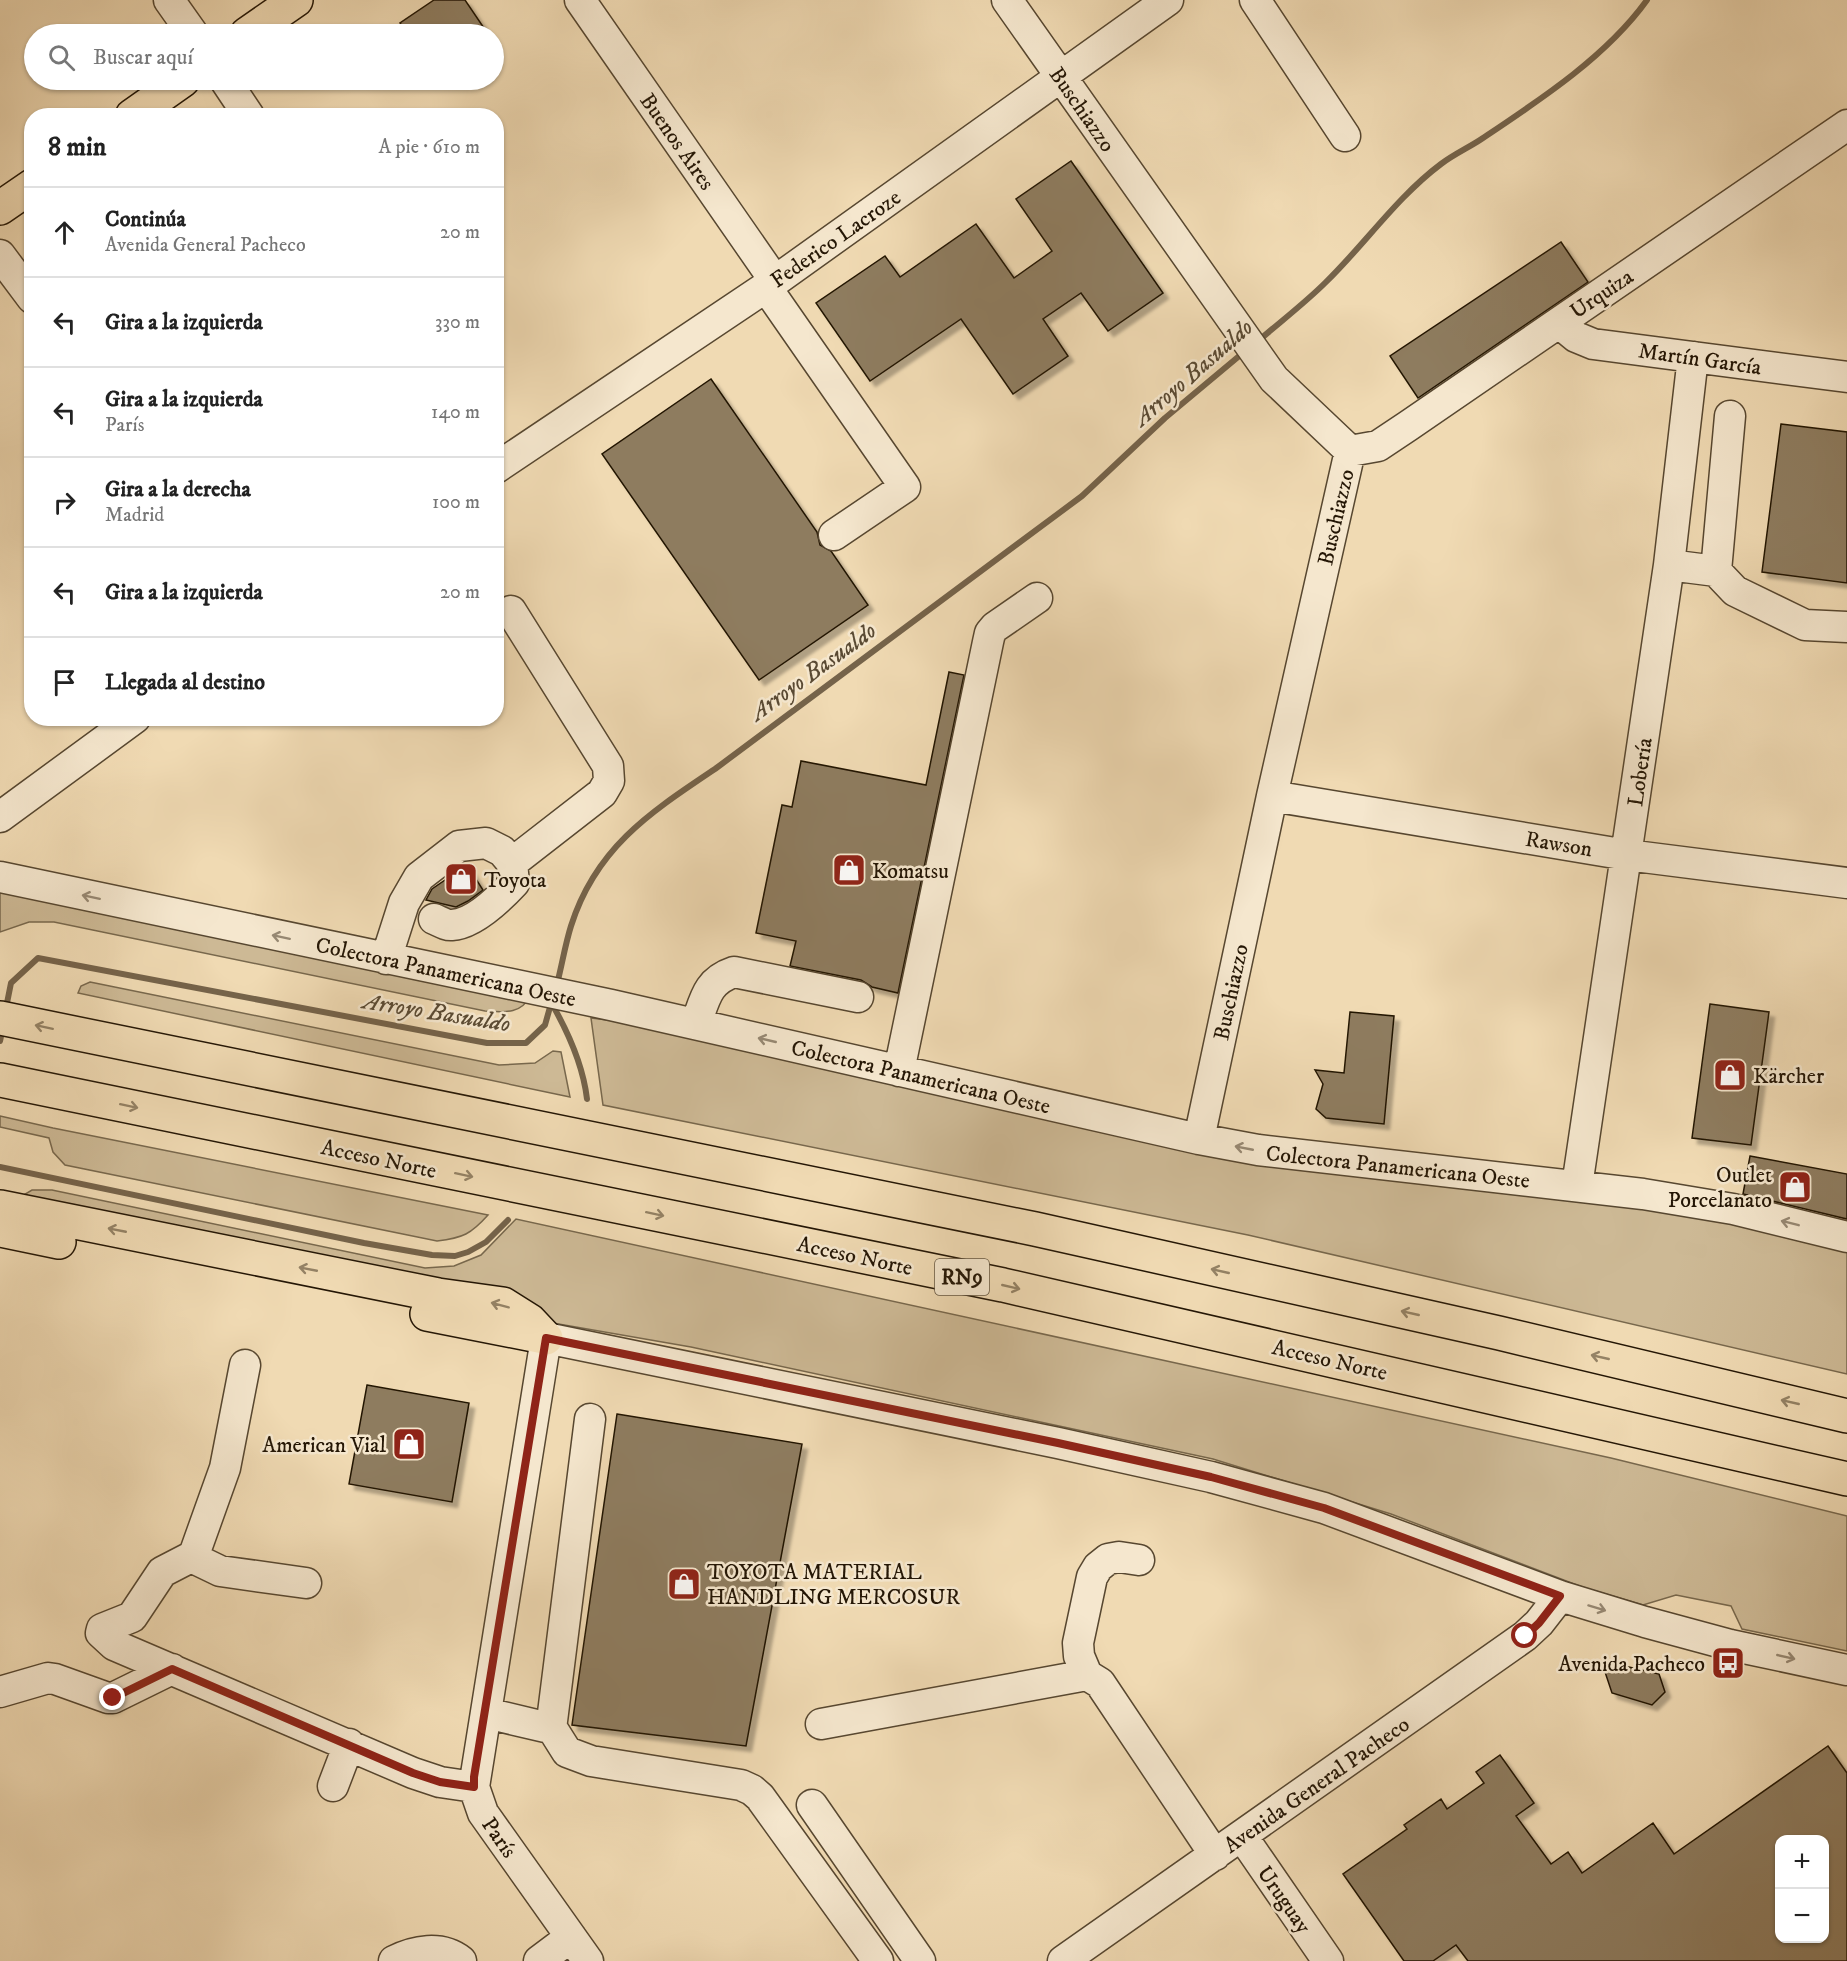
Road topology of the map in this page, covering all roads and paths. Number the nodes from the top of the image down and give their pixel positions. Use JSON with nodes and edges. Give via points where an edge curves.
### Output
{"nodes":[{"id":1,"x":169,"y":0,"type":"edge"},
{"id":2,"x":296,"y":0,"type":"edge"},
{"id":3,"x":580,"y":0,"type":"edge"},
{"id":4,"x":1007,"y":0,"type":"edge"},
{"id":5,"x":1168,"y":0,"type":"edge"},
{"id":6,"x":1255,"y":0,"type":"edge"},
{"id":7,"x":186,"y":24,"type":"edge"},
{"id":8,"x":261,"y":24,"type":"edge"},
{"id":9,"x":1059,"y":76,"type":"junction"},
{"id":10,"x":169,"y":90,"type":"edge"},
{"id":11,"x":232,"y":90,"type":"edge"},
{"id":12,"x":143,"y":108,"type":"edge"},
{"id":13,"x":244,"y":108,"type":"edge"},
{"id":14,"x":1847,"y":124,"type":"edge"},
{"id":15,"x":1345,"y":136,"type":"dead end"},
{"id":16,"x":24,"y":192,"type":"edge"},
{"id":17,"x":0,"y":208,"type":"edge"},
{"id":18,"x":0,"y":255,"type":"edge"},
{"id":19,"x":770,"y":284,"type":"junction"},
{"id":20,"x":24,"y":287,"type":"edge"},
{"id":21,"x":1559,"y":322,"type":"junction"},
{"id":22,"x":1693,"y":357,"type":"junction"},
{"id":23,"x":1847,"y":378,"type":"edge"},
{"id":24,"x":1731,"y":416,"type":"dead end"},
{"id":25,"x":1350,"y":451,"type":"junction"},
{"id":26,"x":504,"y":463,"type":"edge"},
{"id":27,"x":834,"y":535,"type":"dead end"},
{"id":28,"x":1669,"y":565,"type":"junction"},
{"id":29,"x":1716,"y":571,"type":"junction"},
{"id":30,"x":1037,"y":598,"type":"dead end"},
{"id":31,"x":511,"y":612,"type":"dead end"},
{"id":32,"x":1847,"y":627,"type":"edge"},
{"id":33,"x":124,"y":726,"type":"edge"},
{"id":34,"x":1272,"y":796,"type":"junction"},
{"id":35,"x":0,"y":817,"type":"edge"},
{"id":36,"x":1627,"y":855,"type":"junction"},
{"id":37,"x":512,"y":863,"type":"junction"},
{"id":38,"x":0,"y":878,"type":"edge"},
{"id":39,"x":1847,"y":883,"type":"edge"},
{"id":40,"x":434,"y":920,"type":"dead end"},
{"id":41,"x":386,"y":959,"type":"junction"},
{"id":42,"x":858,"y":997,"type":"dead end"},
{"id":43,"x":0,"y":1018,"type":"edge"},
{"id":44,"x":696,"y":1024,"type":"junction"},
{"id":45,"x":899,"y":1071,"type":"junction"},
{"id":46,"x":0,"y":1080,"type":"edge"},
{"id":47,"x":1199,"y":1139,"type":"junction"},
{"id":48,"x":1577,"y":1186,"type":"junction"},
{"id":49,"x":0,"y":1207,"type":"edge"},
{"id":50,"x":0,"y":1230,"type":"edge"},
{"id":51,"x":1847,"y":1237,"type":"edge"},
{"id":52,"x":546,"y":1338,"type":"junction"},
{"id":53,"x":244,"y":1365,"type":"dead end"},
{"id":54,"x":1847,"y":1416,"type":"edge"},
{"id":55,"x":590,"y":1419,"type":"dead end"},
{"id":56,"x":1847,"y":1479,"type":"edge"},
{"id":57,"x":191,"y":1557,"type":"junction"},
{"id":58,"x":1139,"y":1560,"type":"dead end"},
{"id":59,"x":306,"y":1583,"type":"dead end"},
{"id":60,"x":1560,"y":1596,"type":"junction"},
{"id":61,"x":172,"y":1669,"type":"junction"},
{"id":62,"x":1847,"y":1670,"type":"edge"},
{"id":63,"x":1087,"y":1676,"type":"junction"},
{"id":64,"x":0,"y":1692,"type":"edge"},
{"id":65,"x":486,"y":1713,"type":"junction"},
{"id":66,"x":821,"y":1724,"type":"dead end"},
{"id":67,"x":550,"y":1725,"type":"junction"},
{"id":68,"x":349,"y":1744,"type":"junction"},
{"id":69,"x":333,"y":1786,"type":"dead end"},
{"id":70,"x":474,"y":1787,"type":"junction"},
{"id":71,"x":812,"y":1805,"type":"dead end"},
{"id":72,"x":1242,"y":1836,"type":"junction"},
{"id":73,"x":1215,"y":1855,"type":"junction"},
{"id":74,"x":580,"y":1949,"type":"edge"},
{"id":75,"x":394,"y":1961,"type":"edge"},
{"id":76,"x":461,"y":1961,"type":"edge"},
{"id":77,"x":539,"y":1961,"type":"edge"},
{"id":78,"x":878,"y":1961,"type":"edge"},
{"id":79,"x":920,"y":1961,"type":"edge"},
{"id":80,"x":1063,"y":1961,"type":"edge"},
{"id":81,"x":1328,"y":1961,"type":"edge"}],
"edges":[{"from":1,"to":7,"type":"street"},
{"from":2,"to":8,"type":"main road"},
{"from":3,"to":19,"type":"street","name":"Buenos Aires"},
{"from":4,"to":9,"type":"street","name":"Buschiazzo"},
{"from":5,"to":9,"type":"street","name":"Federico Lacroze"},
{"from":6,"to":15,"type":"street"},
{"from":9,"to":19,"type":"street","name":"Federico Lacroze"},
{"from":9,"to":25,"type":"street","name":"Buschiazzo","via":[[1274,379]]},
{"from":10,"to":12,"type":"main road"},
{"from":11,"to":13,"type":"street"},
{"from":14,"to":21,"type":"street","name":"Urquiza"},
{"from":16,"to":17,"type":"main road"},
{"from":18,"to":20,"type":"street"},
{"from":19,"to":26,"type":"street","name":"Federico Lacroze"},
{"from":19,"to":27,"type":"street","name":"Buenos Aires","via":[[905,487]]},
{"from":21,"to":22,"type":"street","name":"Martín García","via":[[1576,337],[1593,344]]},
{"from":21,"to":25,"type":"street","name":"Urquiza","via":[[1378,446]]},
{"from":22,"to":23,"type":"street","name":"Martín García"},
{"from":22,"to":28,"type":"street","name":"Lobería"},
{"from":24,"to":29,"type":"street"},
{"from":25,"to":34,"type":"street","name":"Buschiazzo"},
{"from":28,"to":29,"type":"street"},
{"from":28,"to":36,"type":"street","name":"Lobería"},
{"from":29,"to":32,"type":"street","via":[[1735,591],[1805,625]]},
{"from":30,"to":45,"type":"street","via":[[990,633]]},
{"from":31,"to":37,"type":"street","via":[[608,766],[609,781],[602,793]]},
{"from":33,"to":35,"type":"street"},
{"from":34,"to":36,"type":"street","name":"Rawson"},
{"from":34,"to":47,"type":"street","name":"Buschiazzo"},
{"from":36,"to":39,"type":"street","name":"Rawson"},
{"from":36,"to":48,"type":"street","name":"Lobería"},
{"from":37,"to":40,"type":"street","via":[[514,883],[495,902],[469,920],[451,926]]},
{"from":37,"to":41,"type":"street","via":[[502,851],[486,843],[459,846],[419,876],[404,903]]},
{"from":41,"to":38,"type":"street","name":"Colectora Panamericana Oeste","one_way":true},
{"from":41,"to":44,"type":"street","name":"Colectora Panamericana Oeste"},
{"from":42,"to":44,"type":"street","via":[[734,972],[711,985]]},
{"from":54,"to":43,"type":"main road","one_way":true,"via":[[1035,1229]]},
{"from":45,"to":44,"type":"street","name":"Colectora Panamericana Oeste","one_way":true},
{"from":45,"to":47,"type":"street","name":"Colectora Panamericana Oeste"},
{"from":46,"to":56,"type":"main road","name":"Acceso Norte","number":"RN9","one_way":true,"via":[[1003,1285]]},
{"from":48,"to":47,"type":"street","name":"Colectora Panamericana Oeste","one_way":true,"via":[[1258,1150]]},
{"from":51,"to":48,"type":"street","name":"Colectora Panamericana Oeste","one_way":true,"via":[[1733,1209]]},
{"from":52,"to":49,"type":"main road","one_way":true,"via":[[530,1321],[503,1304],[438,1295]]},
{"from":50,"to":52,"type":"main road"},
{"from":52,"to":60,"type":"street","via":[[1211,1477],[1324,1508]]},
{"from":52,"to":65,"type":"street","name":"París"},
{"from":53,"to":57,"type":"street","via":[[225,1468]]},
{"from":55,"to":67,"type":"street"},
{"from":57,"to":59,"type":"street","via":[[220,1571]]},
{"from":57,"to":61,"type":"street","via":[[162,1572],[132,1617],[102,1629],[101,1633],[114,1644]]},
{"from":58,"to":63,"type":"street","via":[[1107,1559],[1092,1577],[1078,1643]]},
{"from":60,"to":62,"type":"street","one_way":true,"via":[[1730,1645]]},
{"from":60,"to":72,"type":"street","name":"Avenida General Pacheco","via":[[1525,1636]]},
{"from":61,"to":64,"type":"street","via":[[113,1698],[55,1678]]},
{"from":61,"to":68,"type":"street"},
{"from":63,"to":66,"type":"street"},
{"from":63,"to":73,"type":"street","via":[[1100,1683]]},
{"from":65,"to":67,"type":"street"},
{"from":65,"to":70,"type":"street","name":"París"},
{"from":67,"to":78,"type":"street","via":[[567,1752],[591,1761],[752,1790]]},
{"from":68,"to":69,"type":"street"},
{"from":68,"to":70,"type":"street","via":[[440,1782]]},
{"from":70,"to":74,"type":"street","name":"París","via":[[483,1813]]},
{"from":71,"to":79,"type":"street"},
{"from":72,"to":73,"type":"street","name":"Avenida General Pacheco"},
{"from":72,"to":81,"type":"street","name":"Uruguay"},
{"from":73,"to":80,"type":"street","name":"Avenida General Pacheco"},
{"from":74,"to":77,"type":"street"},
{"from":75,"to":76,"type":"street","via":[[428,1951],[445,1953]]}]}
